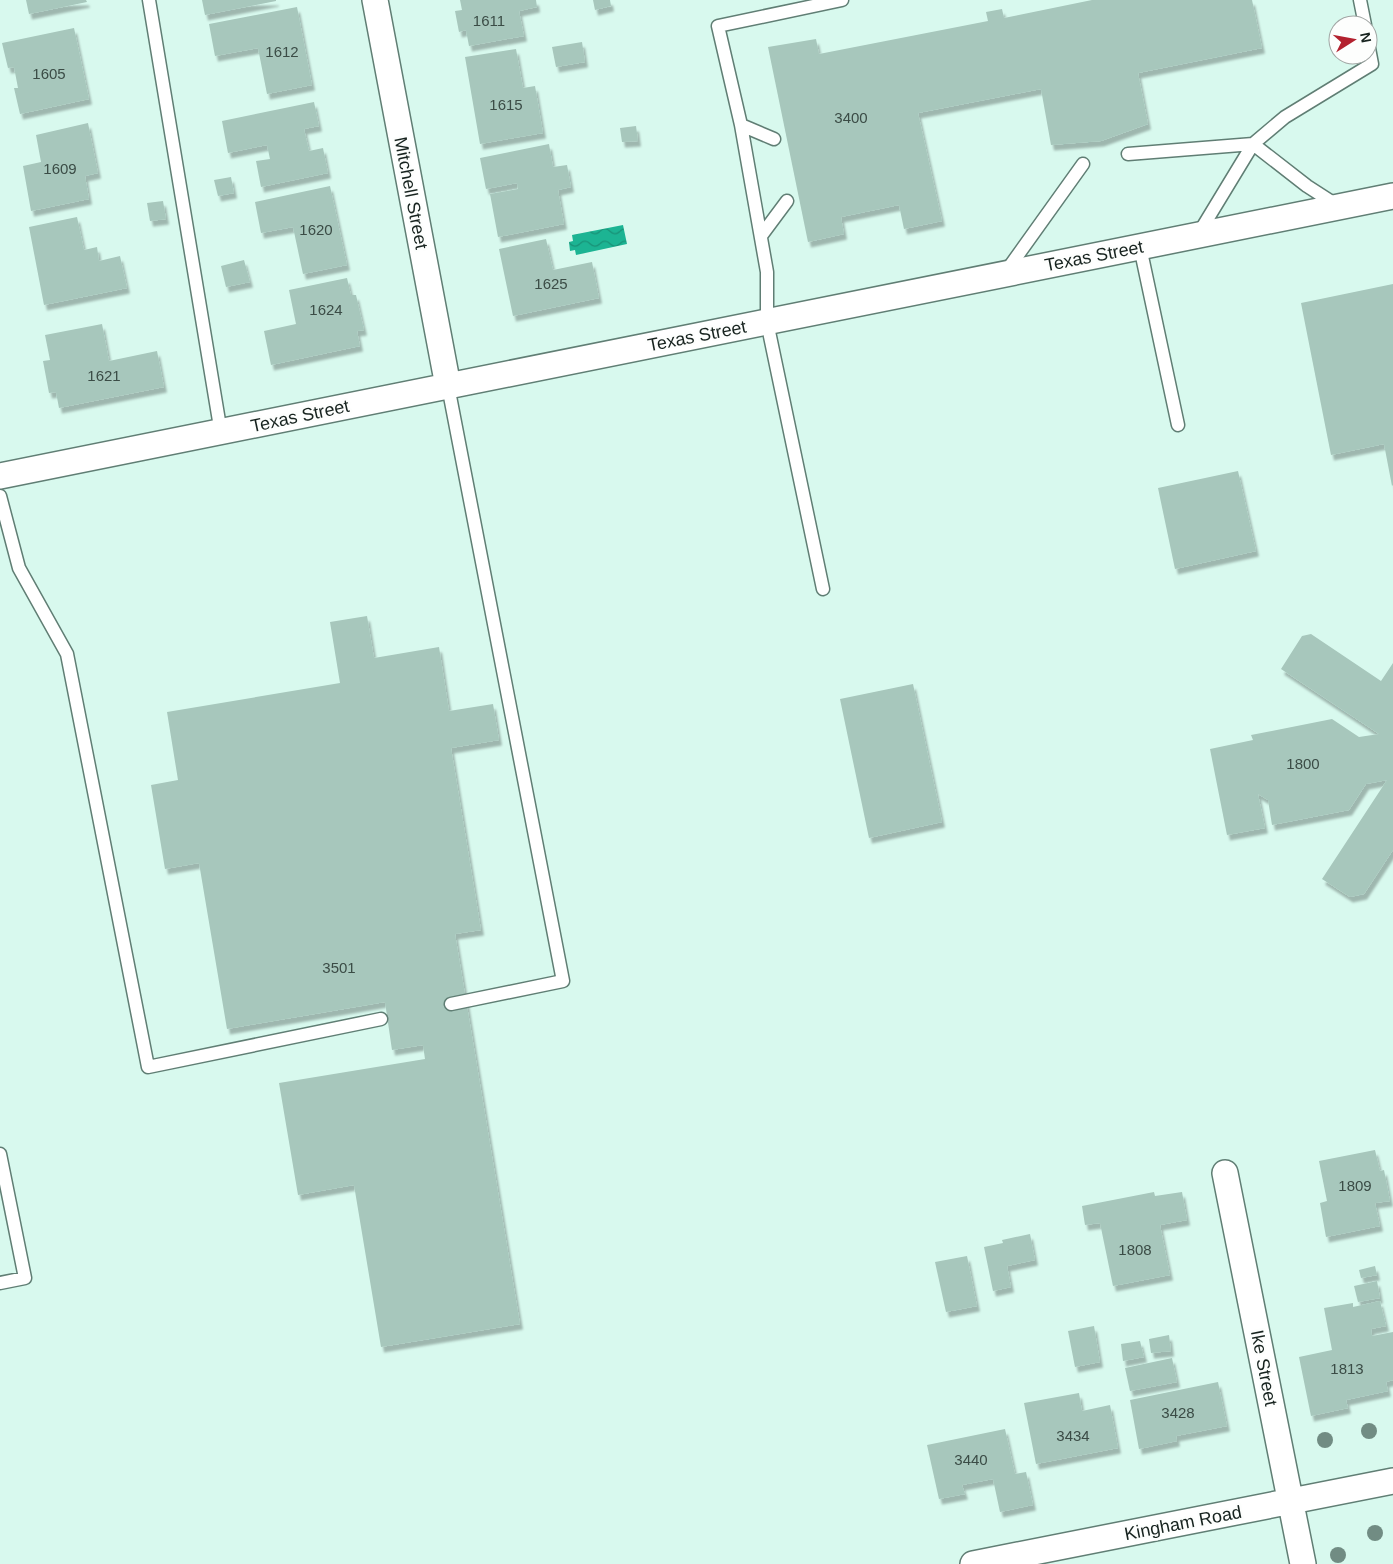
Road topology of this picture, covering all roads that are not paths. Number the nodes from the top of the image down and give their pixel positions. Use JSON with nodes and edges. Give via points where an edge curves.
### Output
{"nodes":[{"id":1,"x":149,"y":0,"type":"edge"},
{"id":2,"x":375,"y":0,"type":"edge"},
{"id":3,"x":842,"y":0,"type":"edge"},
{"id":4,"x":1360,"y":0,"type":"edge"},
{"id":5,"x":1363,"y":15,"type":"edge"},
{"id":6,"x":1370,"y":65,"type":"edge"},
{"id":7,"x":741,"y":125,"type":"junction"},
{"id":8,"x":774,"y":139,"type":"dead end"},
{"id":9,"x":1253,"y":144,"type":"junction"},
{"id":10,"x":1128,"y":154,"type":"dead end"},
{"id":11,"x":1084,"y":164,"type":"dead end"},
{"id":12,"x":1393,"y":196,"type":"edge"},
{"id":13,"x":787,"y":200,"type":"dead end"},
{"id":14,"x":1340,"y":207,"type":"junction"},
{"id":15,"x":761,"y":236,"type":"junction"},
{"id":16,"x":1198,"y":236,"type":"junction"},
{"id":17,"x":1140,"y":247,"type":"junction"},
{"id":18,"x":1004,"y":274,"type":"junction"},
{"id":19,"x":768,"y":322,"type":"junction"},
{"id":20,"x":448,"y":386,"type":"junction"},
{"id":21,"x":1178,"y":425,"type":"dead end"},
{"id":22,"x":221,"y":432,"type":"junction"},
{"id":23,"x":0,"y":476,"type":"edge"},
{"id":24,"x":0,"y":496,"type":"edge"},
{"id":25,"x":823,"y":589,"type":"dead end"},
{"id":26,"x":451,"y":1004,"type":"dead end"},
{"id":27,"x":381,"y":1019,"type":"dead end"},
{"id":28,"x":0,"y":1154,"type":"edge"},
{"id":29,"x":1225,"y":1172,"type":"dead end"},
{"id":30,"x":0,"y":1283,"type":"edge"},
{"id":31,"x":1393,"y":1481,"type":"edge"},
{"id":32,"x":1291,"y":1502,"type":"junction"},
{"id":33,"x":973,"y":1564,"type":"edge"},
{"id":34,"x":1303,"y":1564,"type":"edge"}],
"edges":[{"from":1,"to":22,"type":"lane"},
{"from":2,"to":20,"type":"street","name":"Mitchell Street"},
{"from":3,"to":7,"type":"lane","via":[[718,26]]},
{"from":4,"to":5,"type":"lane"},
{"from":6,"to":9,"type":"lane","via":[[1285,117]]},
{"from":7,"to":8,"type":"lane"},
{"from":7,"to":15,"type":"lane"},
{"from":9,"to":10,"type":"lane"},
{"from":9,"to":14,"type":"lane"},
{"from":9,"to":16,"type":"lane"},
{"from":11,"to":18,"type":"lane"},
{"from":12,"to":14,"type":"street","name":"Texas Street"},
{"from":13,"to":15,"type":"lane"},
{"from":14,"to":16,"type":"street","name":"Texas Street"},
{"from":15,"to":19,"type":"lane","via":[[767,272]]},
{"from":16,"to":17,"type":"street","name":"Texas Street"},
{"from":17,"to":18,"type":"street","name":"Texas Street"},
{"from":17,"to":21,"type":"lane"},
{"from":18,"to":19,"type":"street","name":"Texas Street"},
{"from":19,"to":20,"type":"street","name":"Texas Street"},
{"from":19,"to":25,"type":"lane"},
{"from":20,"to":22,"type":"street","name":"Texas Street"},
{"from":20,"to":26,"type":"lane","via":[[563,981]]},
{"from":22,"to":23,"type":"street","name":"Texas Street"},
{"from":24,"to":27,"type":"lane","via":[[19,568],[66,654],[148,1067]]},
{"from":28,"to":30,"type":"lane","via":[[25,1278]]},
{"from":29,"to":32,"type":"street","name":"Ike Street"},
{"from":31,"to":32,"type":"street","name":"Kingham Road"},
{"from":32,"to":33,"type":"street","name":"Kingham Road"},
{"from":32,"to":34,"type":"street","name":"Ike Street"}]}
